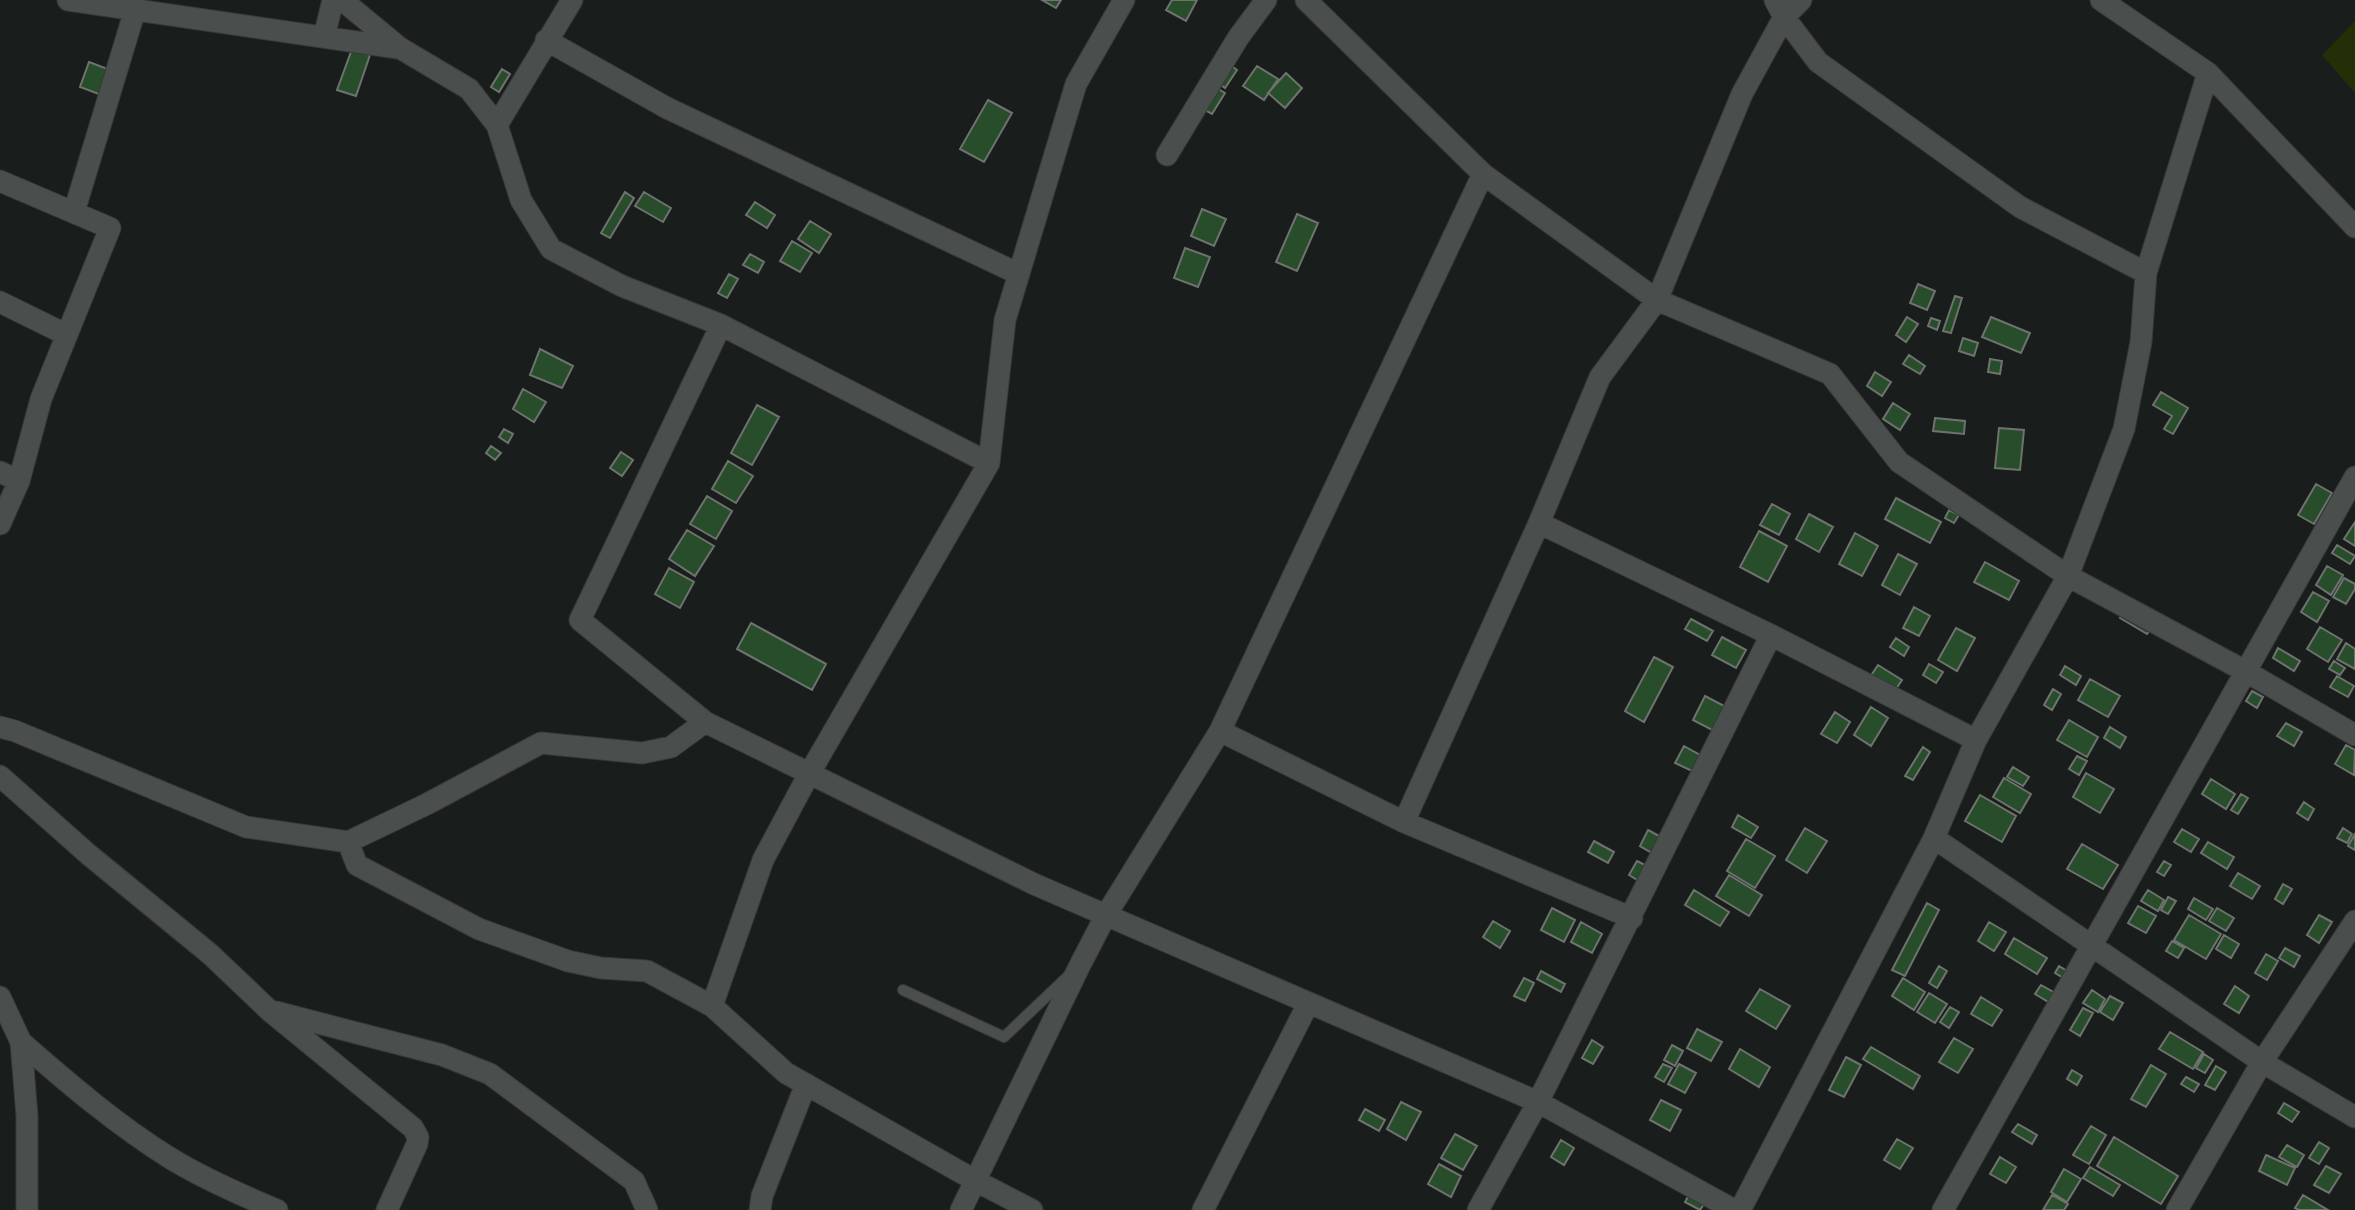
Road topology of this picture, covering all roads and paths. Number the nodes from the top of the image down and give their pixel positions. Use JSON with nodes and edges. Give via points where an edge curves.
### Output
{"nodes":[{"id":1,"x":68,"y":0,"type":"edge"},
{"id":2,"x":333,"y":0,"type":"edge"},
{"id":3,"x":342,"y":0,"type":"edge"},
{"id":4,"x":572,"y":0,"type":"edge"},
{"id":5,"x":1124,"y":0,"type":"edge"},
{"id":6,"x":1266,"y":0,"type":"edge"},
{"id":7,"x":1306,"y":0,"type":"edge"},
{"id":8,"x":1801,"y":0,"type":"edge"},
{"id":9,"x":2101,"y":0,"type":"edge"},
{"id":10,"x":106,"y":3,"type":"edge"},
{"id":11,"x":1779,"y":8,"type":"edge"},
{"id":12,"x":135,"y":10,"type":"junction"},
{"id":13,"x":324,"y":37,"type":"junction"},
{"id":14,"x":546,"y":40,"type":"junction"},
{"id":15,"x":401,"y":48,"type":"junction"},
{"id":16,"x":2208,"y":73,"type":"junction"},
{"id":17,"x":497,"y":125,"type":"junction"},
{"id":18,"x":1167,"y":155,"type":"dead end"},
{"id":19,"x":1483,"y":174,"type":"junction"},
{"id":20,"x":0,"y":181,"type":"edge"},
{"id":21,"x":74,"y":212,"type":"junction"},
{"id":22,"x":2355,"y":227,"type":"edge"},
{"id":23,"x":2146,"y":273,"type":"junction"},
{"id":24,"x":1020,"y":274,"type":"junction"},
{"id":25,"x":1657,"y":300,"type":"junction"},
{"id":26,"x":0,"y":302,"type":"edge"},
{"id":27,"x":721,"y":325,"type":"junction"},
{"id":28,"x":67,"y":335,"type":"junction"},
{"id":29,"x":989,"y":463,"type":"junction"},
{"id":30,"x":10,"y":477,"type":"edge"},
{"id":31,"x":2355,"y":477,"type":"edge"},
{"id":32,"x":1539,"y":523,"type":"junction"},
{"id":33,"x":0,"y":524,"type":"edge"},
{"id":34,"x":2068,"y":576,"type":"junction"},
{"id":35,"x":1771,"y":635,"type":"junction"},
{"id":36,"x":2245,"y":671,"type":"junction"},
{"id":37,"x":705,"y":722,"type":"junction"},
{"id":38,"x":0,"y":727,"type":"edge"},
{"id":39,"x":1220,"y":731,"type":"junction"},
{"id":40,"x":2355,"y":735,"type":"edge"},
{"id":41,"x":1976,"y":740,"type":"junction"},
{"id":42,"x":809,"y":774,"type":"junction"},
{"id":43,"x":0,"y":776,"type":"edge"},
{"id":44,"x":1404,"y":822,"type":"junction"},
{"id":45,"x":1934,"y":838,"type":"junction"},
{"id":46,"x":348,"y":842,"type":"junction"},
{"id":47,"x":1107,"y":915,"type":"junction"},
{"id":48,"x":1632,"y":918,"type":"junction"},
{"id":49,"x":2355,"y":921,"type":"edge"},
{"id":50,"x":2093,"y":947,"type":"junction"},
{"id":51,"x":1080,"y":965,"type":"junction"},
{"id":52,"x":903,"y":989,"type":"dead end"},
{"id":53,"x":0,"y":998,"type":"edge"},
{"id":54,"x":1308,"y":1004,"type":"junction"},
{"id":55,"x":712,"y":1006,"type":"junction"},
{"id":56,"x":270,"y":1011,"type":"junction"},
{"id":57,"x":21,"y":1042,"type":"junction"},
{"id":58,"x":2262,"y":1062,"type":"junction"},
{"id":59,"x":806,"y":1084,"type":"junction"},
{"id":60,"x":1538,"y":1102,"type":"junction"},
{"id":61,"x":2355,"y":1117,"type":"edge"},
{"id":62,"x":976,"y":1181,"type":"junction"},
{"id":63,"x":27,"y":1210,"type":"edge"},
{"id":64,"x":277,"y":1210,"type":"edge"},
{"id":65,"x":387,"y":1210,"type":"edge"},
{"id":66,"x":648,"y":1210,"type":"edge"},
{"id":67,"x":760,"y":1210,"type":"edge"},
{"id":68,"x":961,"y":1210,"type":"edge"},
{"id":69,"x":1032,"y":1210,"type":"edge"},
{"id":70,"x":1203,"y":1210,"type":"edge"},
{"id":71,"x":1478,"y":1210,"type":"edge"},
{"id":72,"x":1734,"y":1210,"type":"edge"},
{"id":73,"x":1740,"y":1210,"type":"edge"},
{"id":74,"x":1943,"y":1210,"type":"edge"},
{"id":75,"x":2177,"y":1210,"type":"edge"}],
"edges":[{"from":1,"to":10,"type":"street"},
{"from":2,"to":13,"type":"street"},
{"from":3,"to":15,"type":"street"},
{"from":4,"to":14,"type":"street"},
{"from":5,"to":24,"type":"street","via":[[1076,84]]},
{"from":6,"to":18,"type":"street"},
{"from":7,"to":19,"type":"street"},
{"from":8,"to":11,"type":"street"},
{"from":9,"to":16,"type":"street"},
{"from":10,"to":12,"type":"street"},
{"from":11,"to":23,"type":"street","via":[[1818,62],[2009,199]]},
{"from":11,"to":25,"type":"street"},
{"from":12,"to":13,"type":"street"},
{"from":12,"to":21,"type":"street"},
{"from":13,"to":15,"type":"street"},
{"from":14,"to":17,"type":"street"},
{"from":14,"to":24,"type":"street","via":[[667,108]]},
{"from":15,"to":17,"type":"street","via":[[469,89]]},
{"from":16,"to":22,"type":"street"},
{"from":16,"to":23,"type":"street"},
{"from":17,"to":27,"type":"street","via":[[521,200],[551,248],[622,286]]},
{"from":19,"to":25,"type":"street"},
{"from":19,"to":39,"type":"street"},
{"from":20,"to":21,"type":"street"},
{"from":21,"to":28,"type":"street","via":[[110,228]]},
{"from":23,"to":34,"type":"street","via":[[2141,342],[2124,429]]},
{"from":24,"to":29,"type":"street","via":[[1005,320]]},
{"from":25,"to":32,"type":"street","via":[[1600,377]]},
{"from":25,"to":34,"type":"street","via":[[1830,374],[1899,462]]},
{"from":26,"to":28,"type":"street"},
{"from":27,"to":29,"type":"street"},
{"from":27,"to":37,"type":"street","via":[[580,620]]},
{"from":28,"to":30,"type":"street"},
{"from":29,"to":42,"type":"street"},
{"from":30,"to":33,"type":"street"},
{"from":31,"to":36,"type":"street"},
{"from":32,"to":35,"type":"street"},
{"from":32,"to":44,"type":"street"},
{"from":34,"to":36,"type":"street"},
{"from":34,"to":41,"type":"street"},
{"from":35,"to":41,"type":"street"},
{"from":35,"to":48,"type":"street"},
{"from":36,"to":40,"type":"street"},
{"from":36,"to":50,"type":"street"},
{"from":37,"to":42,"type":"street"},
{"from":37,"to":46,"type":"street","via":[[671,747],[642,753],[541,743]]},
{"from":38,"to":46,"type":"street","via":[[246,827]]},
{"from":39,"to":44,"type":"street"},
{"from":39,"to":47,"type":"street"},
{"from":41,"to":45,"type":"street"},
{"from":42,"to":47,"type":"street"},
{"from":42,"to":55,"type":"street","via":[[763,860]]},
{"from":43,"to":56,"type":"street","via":[[210,954]]},
{"from":44,"to":48,"type":"street"},
{"from":45,"to":50,"type":"street"},
{"from":45,"to":73,"type":"street"},
{"from":46,"to":55,"type":"street","via":[[357,865],[479,929],[568,961],[647,971]]},
{"from":47,"to":51,"type":"street"},
{"from":47,"to":54,"type":"street"},
{"from":48,"to":60,"type":"street"},
{"from":49,"to":58,"type":"street"},
{"from":50,"to":58,"type":"street"},
{"from":50,"to":74,"type":"street"},
{"from":51,"to":52,"type":"lane","via":[[1004,1037]]},
{"from":51,"to":62,"type":"street"},
{"from":53,"to":57,"type":"street"},
{"from":54,"to":60,"type":"street"},
{"from":54,"to":70,"type":"street"},
{"from":55,"to":59,"type":"street","via":[[786,1073]]},
{"from":56,"to":65,"type":"street","via":[[413,1128],[417,1144]]},
{"from":56,"to":66,"type":"street","via":[[442,1055],[489,1074],[634,1181]]},
{"from":57,"to":63,"type":"street"},
{"from":57,"to":64,"type":"street","via":[[144,1141],[220,1186]]},
{"from":58,"to":61,"type":"street"},
{"from":58,"to":75,"type":"street"},
{"from":59,"to":62,"type":"street"},
{"from":59,"to":67,"type":"street"},
{"from":60,"to":71,"type":"street"},
{"from":60,"to":72,"type":"street"},
{"from":62,"to":68,"type":"street"},
{"from":62,"to":69,"type":"street"}]}
